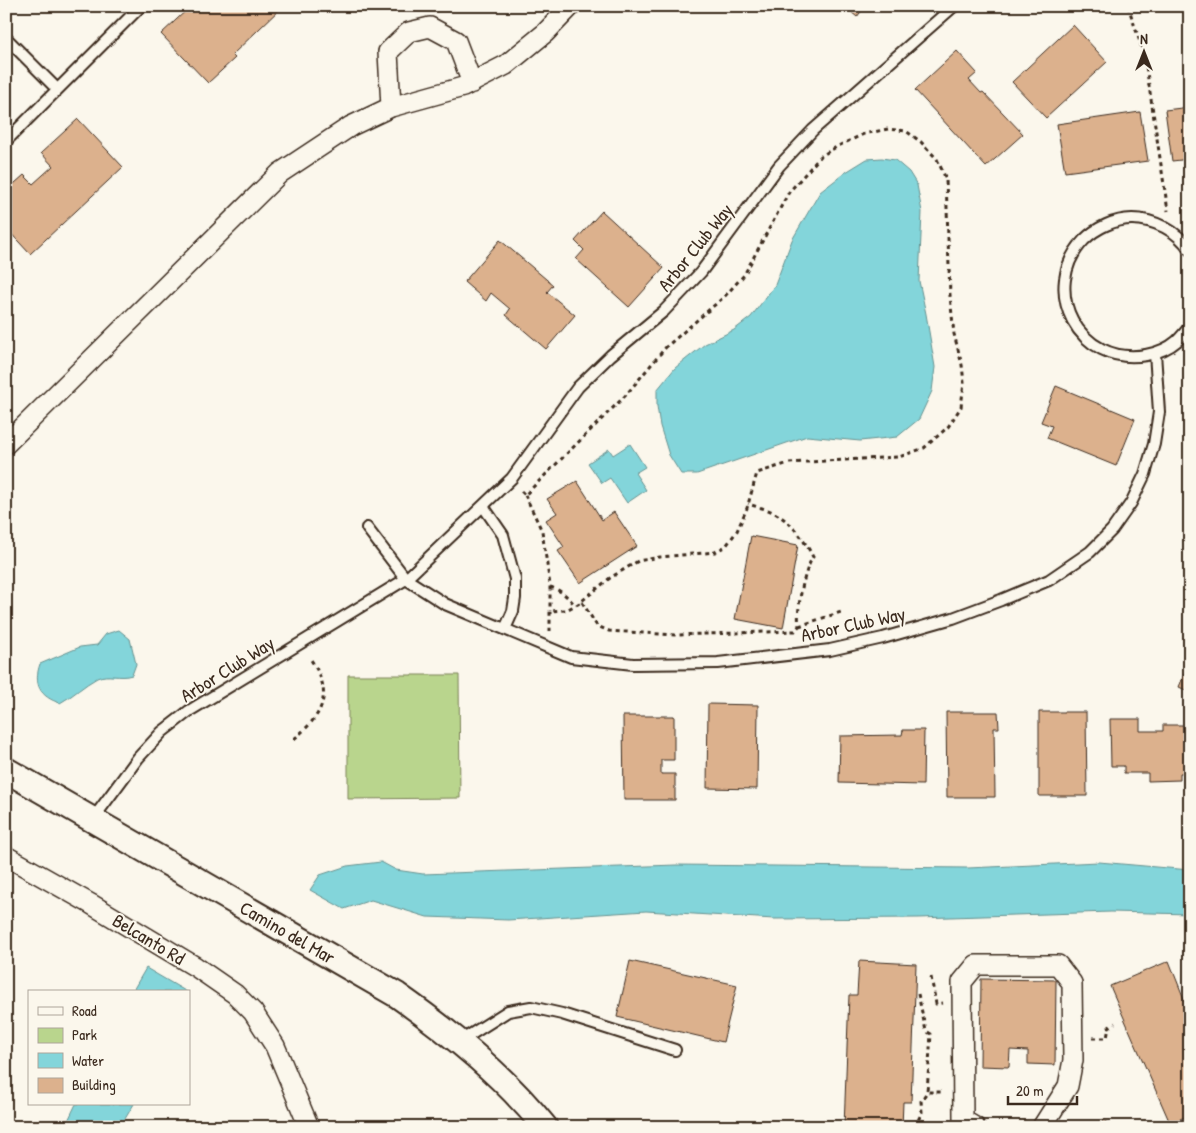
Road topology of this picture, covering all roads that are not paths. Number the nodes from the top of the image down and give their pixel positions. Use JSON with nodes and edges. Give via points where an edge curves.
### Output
{"nodes":[{"id":1,"x":141,"y":6,"type":"edge"},
{"id":2,"x":571,"y":6,"type":"edge"},
{"id":3,"x":954,"y":6,"type":"edge"},
{"id":4,"x":6,"y":38,"type":"edge"},
{"id":5,"x":472,"y":83,"type":"junction"},
{"id":6,"x":57,"y":88,"type":"junction"},
{"id":7,"x":391,"y":108,"type":"junction"},
{"id":8,"x":6,"y":142,"type":"edge"},
{"id":9,"x":1190,"y":250,"type":"edge"},
{"id":10,"x":1190,"y":326,"type":"edge"},
{"id":11,"x":1155,"y":353,"type":"junction"},
{"id":12,"x":6,"y":444,"type":"edge"},
{"id":13,"x":483,"y":506,"type":"junction"},
{"id":14,"x":367,"y":528,"type":"dead end"},
{"id":15,"x":406,"y":579,"type":"junction"},
{"id":16,"x":505,"y":629,"type":"junction"},
{"id":17,"x":6,"y":770,"type":"edge"},
{"id":18,"x":93,"y":820,"type":"junction"},
{"id":19,"x":6,"y":856,"type":"edge"},
{"id":20,"x":459,"y":1042,"type":"junction"},
{"id":21,"x":675,"y":1050,"type":"dead end"},
{"id":22,"x":309,"y":1127,"type":"edge"},
{"id":23,"x":545,"y":1127,"type":"edge"},
{"id":24,"x":975,"y":1127,"type":"edge"},
{"id":25,"x":1042,"y":1127,"type":"edge"}],
"edges":[{"from":1,"to":6,"type":"lane"},
{"from":2,"to":5,"type":"street","via":[[545,34],[506,65]]},
{"from":3,"to":13,"type":"lane","name":"Arbor Club Way","via":[[812,130],[779,166],[701,272],[664,311],[578,387],[512,478]]},
{"from":4,"to":6,"type":"lane"},
{"from":5,"to":7,"type":"street"},
{"from":5,"to":7,"type":"street","via":[[456,42],[430,27],[409,32],[388,52]]},
{"from":6,"to":8,"type":"lane"},
{"from":7,"to":12,"type":"street","via":[[351,126],[280,173]]},
{"from":9,"to":11,"type":"lane","via":[[1172,231],[1152,222],[1131,219],[1110,223],[1091,233],[1076,249],[1067,268],[1064,289],[1068,310],[1078,330],[1093,344],[1112,354],[1134,357]]},
{"from":10,"to":11,"type":"lane","via":[[1176,342]]},
{"from":11,"to":16,"type":"lane","name":"Arbor Club Way","via":[[1159,412],[1145,474],[1131,503],[1112,530],[1090,552],[1049,580],[953,618],[883,638],[830,650],[718,663],[633,664],[571,657]]},
{"from":13,"to":15,"type":"lane","name":"Arbor Club Way"},
{"from":13,"to":16,"type":"lane","via":[[503,535],[515,579],[513,611]]},
{"from":14,"to":15,"type":"lane"},
{"from":15,"to":16,"type":"lane","name":"Arbor Club Way","via":[[445,604]]},
{"from":15,"to":18,"type":"lane","name":"Arbor Club Way","via":[[189,710],[138,758]]},
{"from":17,"to":18,"type":"street","name":"Camino del Mar"},
{"from":18,"to":20,"type":"street","name":"Camino del Mar","via":[[378,983]]},
{"from":19,"to":22,"type":"street","name":"Belcanto Rd","via":[[196,967],[235,994],[253,1012],[275,1046]]},
{"from":20,"to":21,"type":"lane","via":[[508,1011],[531,1007]]},
{"from":20,"to":23,"type":"street","name":"Camino del Mar","via":[[486,1064]]},
{"from":24,"to":25,"type":"street","via":[[963,1120],[962,982],[976,965],[1058,965],[1072,983],[1073,1060],[1068,1086]]}]}
